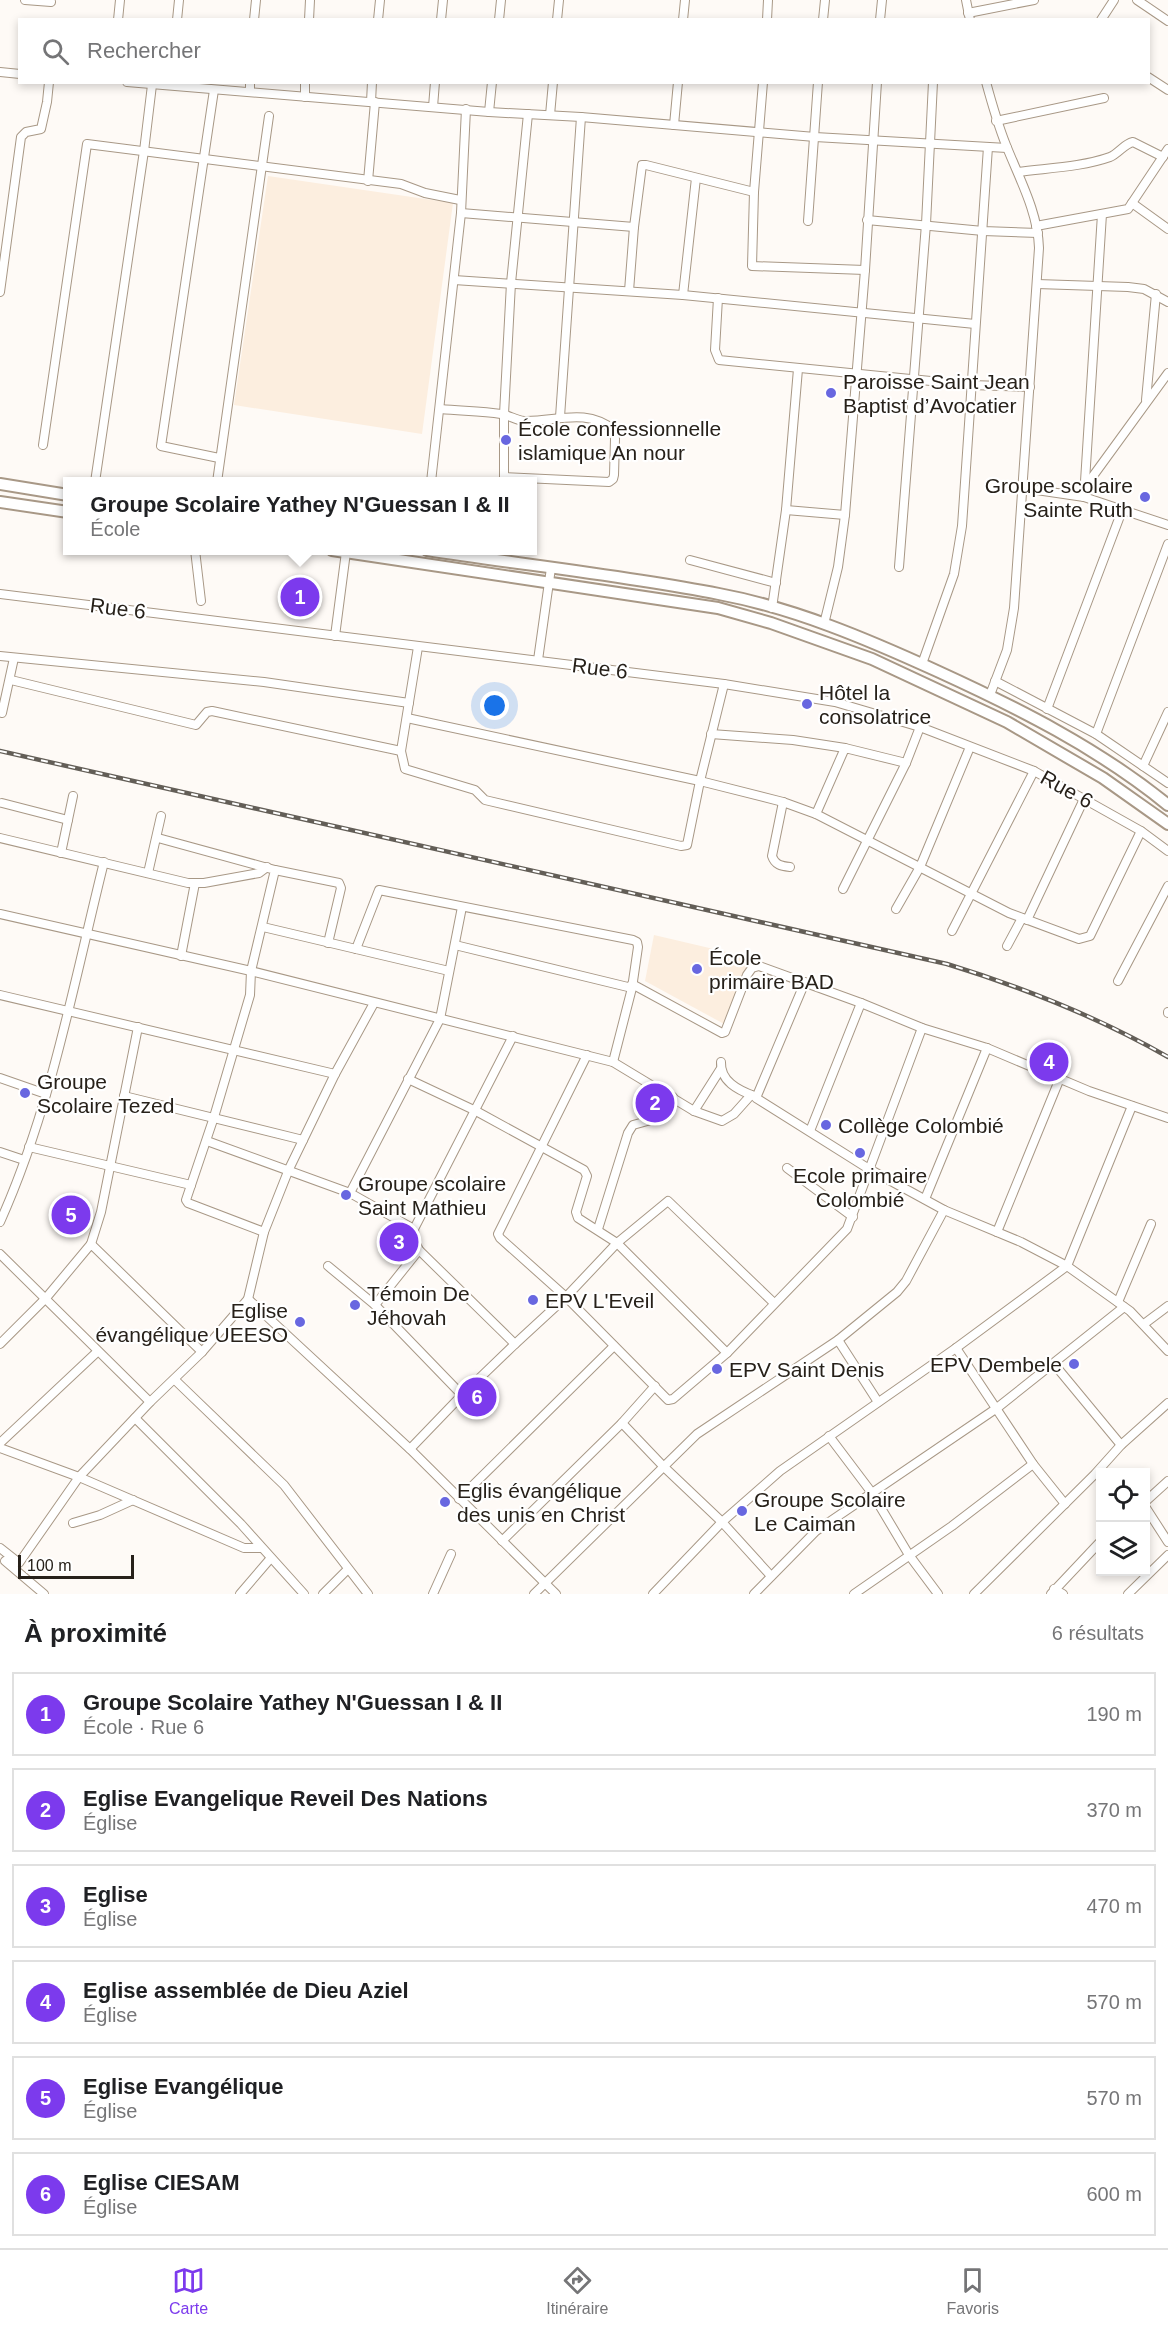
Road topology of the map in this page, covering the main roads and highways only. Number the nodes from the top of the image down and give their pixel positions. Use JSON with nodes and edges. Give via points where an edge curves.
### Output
{"nodes":[{"id":1,"x":0,"y":484,"type":"edge"},
{"id":2,"x":63,"y":494,"type":"edge"},
{"id":3,"x":0,"y":502,"type":"edge"},
{"id":4,"x":63,"y":511,"type":"edge"},
{"id":5,"x":366,"y":555,"type":"edge"},
{"id":6,"x":498,"y":556,"type":"edge"},
{"id":7,"x":1168,"y":804,"type":"edge"},
{"id":8,"x":1168,"y":825,"type":"edge"}],
"edges":[{"from":1,"to":2,"type":"main road"},
{"from":3,"to":4,"type":"main road"},
{"from":5,"to":8,"type":"main road","via":[[718,608],[771,623],[872,659],[1007,722],[1103,778]]},
{"from":6,"to":7,"type":"main road","via":[[550,568],[720,594],[824,624],[1019,709],[1110,762]]}]}
